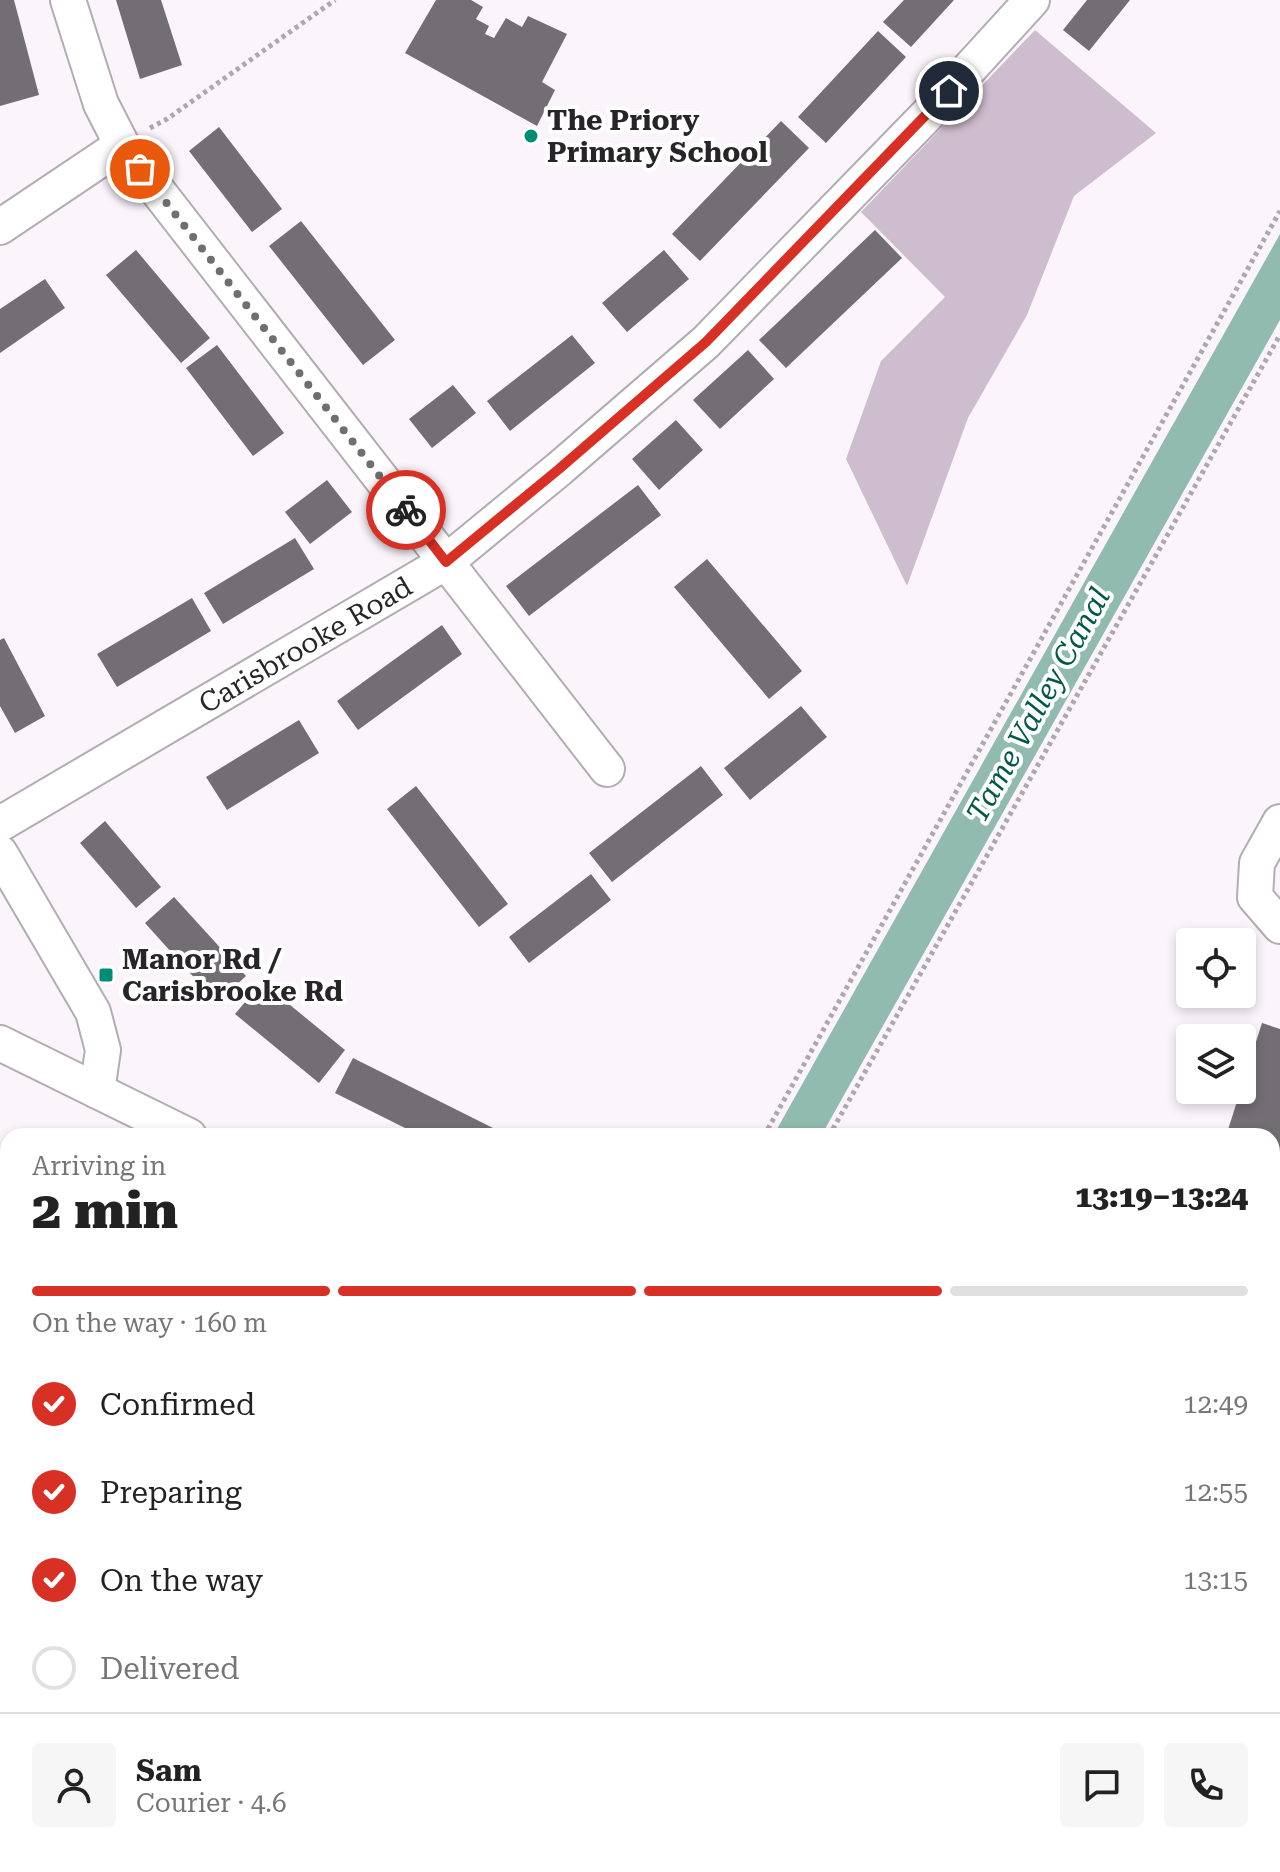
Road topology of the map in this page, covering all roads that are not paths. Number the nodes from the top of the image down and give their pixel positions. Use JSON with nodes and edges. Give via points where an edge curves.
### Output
{"nodes":[{"id":1,"x":68,"y":0,"type":"edge"},
{"id":2,"x":1032,"y":0,"type":"edge"},
{"id":3,"x":122,"y":145,"type":"junction"},
{"id":4,"x":0,"y":227,"type":"edge"},
{"id":5,"x":446,"y":562,"type":"junction"},
{"id":6,"x":607,"y":769,"type":"dead end"},
{"id":7,"x":1280,"y":822,"type":"edge"},
{"id":8,"x":0,"y":824,"type":"edge"},
{"id":9,"x":3,"y":873,"type":"edge"},
{"id":10,"x":1280,"y":926,"type":"edge"},
{"id":11,"x":0,"y":1043,"type":"edge"},
{"id":12,"x":97,"y":1091,"type":"junction"},
{"id":13,"x":173,"y":1128,"type":"edge"}],
"edges":[{"from":1,"to":3,"type":"street","via":[[101,104]]},
{"from":2,"to":5,"type":"street","name":"Carisbrooke Road","via":[[706,342]]},
{"from":3,"to":4,"type":"street"},
{"from":3,"to":5,"type":"street"},
{"from":5,"to":6,"type":"street"},
{"from":5,"to":8,"type":"street","name":"Carisbrooke Road"},
{"from":7,"to":10,"type":"street","via":[[1257,863],[1255,897]]},
{"from":9,"to":12,"type":"street","via":[[93,1012],[103,1050]]},
{"from":11,"to":12,"type":"street"},
{"from":12,"to":13,"type":"street"}]}
